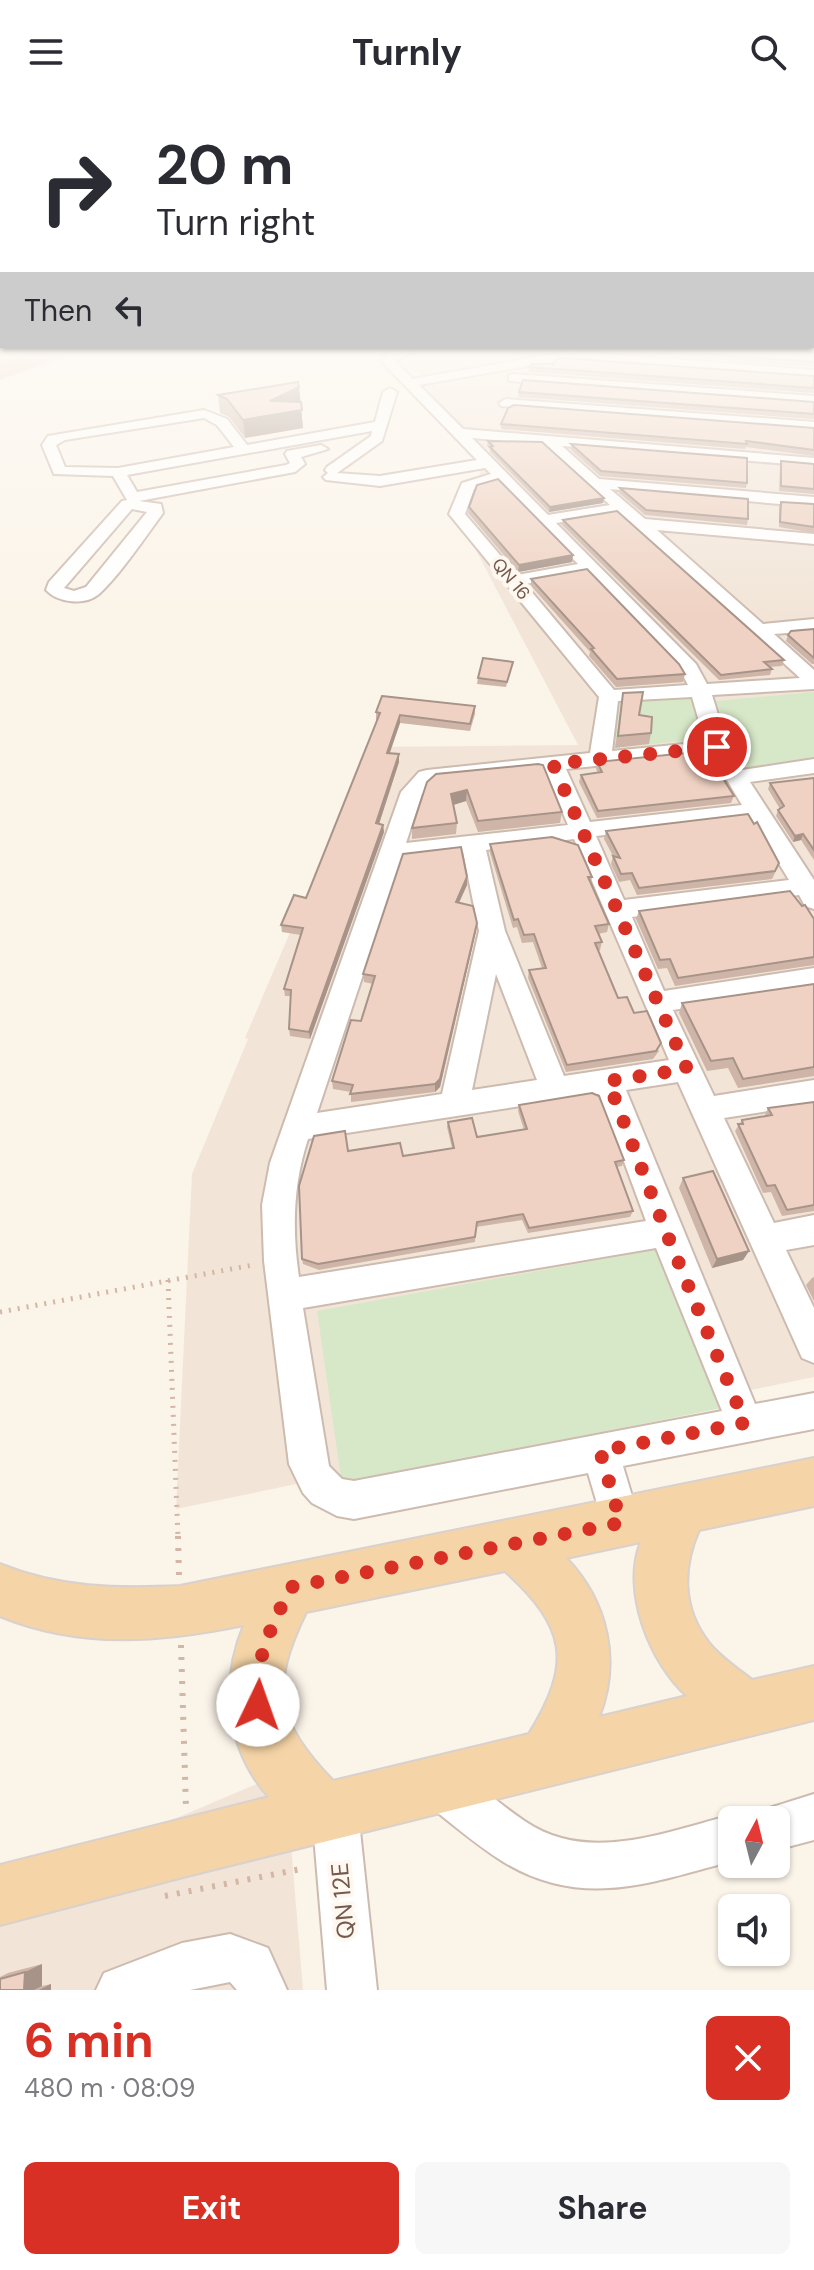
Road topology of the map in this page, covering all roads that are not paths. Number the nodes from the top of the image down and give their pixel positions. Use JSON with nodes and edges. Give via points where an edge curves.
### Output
{"nodes":[{"id":1,"x":56,"y":439,"type":"edge"},
{"id":2,"x":236,"y":439,"type":"edge"},
{"id":3,"x":323,"y":439,"type":"edge"},
{"id":4,"x":352,"y":439,"type":"edge"},
{"id":5,"x":372,"y":439,"type":"edge"},
{"id":6,"x":465,"y":439,"type":"edge"},
{"id":7,"x":561,"y":439,"type":"edge"},
{"id":8,"x":678,"y":439,"type":"edge"},
{"id":9,"x":547,"y":440,"type":"joint"},
{"id":10,"x":243,"y":449,"type":"junction"},
{"id":11,"x":482,"y":458,"type":"junction"},
{"id":12,"x":814,"y":462,"type":"edge"},
{"id":13,"x":222,"y":467,"type":"junction"},
{"id":14,"x":503,"y":478,"type":"junction"},
{"id":15,"x":768,"y":478,"type":"junction"},
{"id":16,"x":595,"y":483,"type":"junction"},
{"id":17,"x":126,"y":489,"type":"junction"},
{"id":18,"x":814,"y":502,"type":"edge"},
{"id":19,"x":624,"y":507,"type":"junction"},
{"id":20,"x":546,"y":520,"type":"junction"},
{"id":21,"x":642,"y":524,"type":"junction"},
{"id":22,"x":814,"y":539,"type":"edge"},
{"id":23,"x":593,"y":567,"type":"junction"},
{"id":24,"x":514,"y":581,"type":"junction"},
{"id":25,"x":814,"y":625,"type":"edge"},
{"id":26,"x":761,"y":630,"type":"junction"},
{"id":27,"x":814,"y":682,"type":"edge"},
{"id":28,"x":701,"y":692,"type":"junction"},
{"id":29,"x":609,"y":696,"type":"junction"},
{"id":30,"x":717,"y":747,"type":"junction"},
{"id":31,"x":600,"y":758,"type":"junction"},
{"id":32,"x":553,"y":764,"type":"junction"},
{"id":33,"x":814,"y":766,"type":"edge"},
{"id":34,"x":737,"y":777,"type":"junction"},
{"id":35,"x":758,"y":810,"type":"junction"},
{"id":36,"x":581,"y":832,"type":"junction"},
{"id":37,"x":473,"y":845,"type":"junction"},
{"id":38,"x":391,"y":853,"type":"junction"},
{"id":39,"x":810,"y":893,"type":"edge"},
{"id":40,"x":617,"y":910,"type":"junction"},
{"id":41,"x":492,"y":931,"type":"junction"},
{"id":42,"x":814,"y":978,"type":"edge"},
{"id":43,"x":656,"y":1002,"type":"junction"},
{"id":44,"x":687,"y":1069,"type":"junction"},
{"id":45,"x":608,"y":1081,"type":"junction"},
{"id":46,"x":555,"y":1089,"type":"junction"},
{"id":47,"x":814,"y":1092,"type":"edge"},
{"id":48,"x":454,"y":1104,"type":"junction"},
{"id":49,"x":706,"y":1109,"type":"junction"},
{"id":50,"x":300,"y":1128,"type":"junction"},
{"id":51,"x":814,"y":1230,"type":"edge"},
{"id":52,"x":666,"y":1232,"type":"junction"},
{"id":53,"x":764,"y":1239,"type":"junction"},
{"id":54,"x":282,"y":1278,"type":"junction"},
{"id":55,"x":814,"y":1346,"type":"edge"},
{"id":56,"x":814,"y":1411,"type":"edge"},
{"id":57,"x":745,"y":1423,"type":"junction"},
{"id":58,"x":600,"y":1451,"type":"junction"},
{"id":59,"x":814,"y":1482,"type":"edge"},
{"id":60,"x":682,"y":1511,"type":"junction"},
{"id":61,"x":621,"y":1523,"type":"junction"},
{"id":62,"x":514,"y":1545,"type":"junction"},
{"id":63,"x":291,"y":1587,"type":"junction"},
{"id":64,"x":0,"y":1590,"type":"edge"},
{"id":65,"x":814,"y":1693,"type":"edge"},
{"id":66,"x":744,"y":1710,"type":"junction"},
{"id":67,"x":545,"y":1761,"type":"junction"},
{"id":68,"x":440,"y":1786,"type":"junction"},
{"id":69,"x":814,"y":1817,"type":"edge"},
{"id":70,"x":790,"y":1823,"type":"edge"},
{"id":71,"x":333,"y":1829,"type":"junction"},
{"id":72,"x":718,"y":1841,"type":"edge"},
{"id":73,"x":0,"y":1895,"type":"edge"},
{"id":74,"x":121,"y":1990,"type":"edge"},
{"id":75,"x":262,"y":1990,"type":"edge"},
{"id":76,"x":352,"y":1990,"type":"edge"}],
"edges":[{"from":1,"to":17,"type":"street","via":[[50,441],[59,471]]},
{"from":2,"to":10,"type":"street"},
{"from":3,"to":10,"type":"street"},
{"from":4,"to":13,"type":"street","via":[[292,454],[296,467]]},
{"from":5,"to":11,"type":"street","via":[[334,473],[367,481],[395,480]]},
{"from":6,"to":11,"type":"street"},
{"from":7,"to":9,"type":"street"},
{"from":8,"to":15,"type":"street"},
{"from":9,"to":16,"type":"street"},
{"from":10,"to":13,"type":"street"},
{"from":11,"to":14,"type":"street"},
{"from":12,"to":15,"type":"street"},
{"from":13,"to":17,"type":"street"},
{"from":13,"to":17,"type":"street"},
{"from":14,"to":20,"type":"street"},
{"from":14,"to":24,"type":"street","name":"QN 16","via":[[467,486],[457,514]]},
{"from":15,"to":16,"type":"street"},
{"from":15,"to":18,"type":"street"},
{"from":16,"to":19,"type":"street"},
{"from":17,"to":17,"type":"street","via":[[55,586],[55,590],[78,596],[92,591],[155,513],[155,507]]},
{"from":19,"to":20,"type":"street"},
{"from":19,"to":21,"type":"street"},
{"from":20,"to":23,"type":"street"},
{"from":21,"to":22,"type":"street"},
{"from":21,"to":26,"type":"street"},
{"from":23,"to":24,"type":"street"},
{"from":23,"to":28,"type":"street","via":[[689,668]]},
{"from":24,"to":29,"type":"street","name":"QN 16"},
{"from":25,"to":26,"type":"street"},
{"from":26,"to":27,"type":"street"},
{"from":27,"to":28,"type":"street"},
{"from":28,"to":29,"type":"street"},
{"from":28,"to":30,"type":"street"},
{"from":29,"to":31,"type":"street"},
{"from":30,"to":31,"type":"street"},
{"from":30,"to":34,"type":"street"},
{"from":31,"to":32,"type":"street"},
{"from":32,"to":36,"type":"street"},
{"from":32,"to":38,"type":"street","via":[[427,777],[412,792]]},
{"from":33,"to":34,"type":"street"},
{"from":34,"to":35,"type":"street"},
{"from":35,"to":36,"type":"street"},
{"from":35,"to":39,"type":"street"},
{"from":36,"to":37,"type":"street"},
{"from":36,"to":40,"type":"street"},
{"from":37,"to":38,"type":"street"},
{"from":37,"to":41,"type":"street"},
{"from":38,"to":50,"type":"street"},
{"from":39,"to":40,"type":"street"},
{"from":40,"to":43,"type":"street"},
{"from":41,"to":46,"type":"street"},
{"from":41,"to":48,"type":"street"},
{"from":42,"to":43,"type":"street"},
{"from":43,"to":44,"type":"street"},
{"from":44,"to":45,"type":"street"},
{"from":44,"to":49,"type":"street"},
{"from":45,"to":46,"type":"street"},
{"from":45,"to":52,"type":"street"},
{"from":46,"to":48,"type":"street"},
{"from":47,"to":49,"type":"street"},
{"from":48,"to":50,"type":"street"},
{"from":49,"to":53,"type":"street"},
{"from":50,"to":54,"type":"street","via":[[285,1163],[278,1205]]},
{"from":51,"to":53,"type":"street"},
{"from":52,"to":54,"type":"street"},
{"from":52,"to":57,"type":"street"},
{"from":53,"to":55,"type":"street"},
{"from":54,"to":58,"type":"street","via":[[308,1464],[318,1487],[334,1497],[354,1500]]},
{"from":56,"to":57,"type":"street"},
{"from":57,"to":58,"type":"street"},
{"from":58,"to":61,"type":"street"},
{"from":59,"to":60,"type":"main road"},
{"from":60,"to":61,"type":"main road"},
{"from":60,"to":66,"type":"main road","via":[[663,1551],[660,1585],[670,1624],[690,1663]]},
{"from":61,"to":62,"type":"main road"},
{"from":62,"to":63,"type":"main road"},
{"from":62,"to":67,"type":"main road","via":[[570,1601],[581,1633],[583,1671],[573,1711]]},
{"from":63,"to":64,"type":"main road","via":[[180,1612],[104,1616],[31,1604]]},
{"from":63,"to":71,"type":"main road","via":[[264,1640],[256,1683],[259,1727],[285,1772]]},
{"from":65,"to":66,"type":"main road"},
{"from":66,"to":67,"type":"main road"},
{"from":67,"to":68,"type":"main road"},
{"from":68,"to":71,"type":"main road"},
{"from":68,"to":72,"type":"street","via":[[529,1851],[565,1866],[604,1869]]},
{"from":69,"to":70,"type":"street"},
{"from":71,"to":73,"type":"main road"},
{"from":71,"to":76,"type":"street","name":"QN 12E"},
{"from":74,"to":75,"type":"street","via":[[216,1959],[242,1960],[258,1973]]}]}
